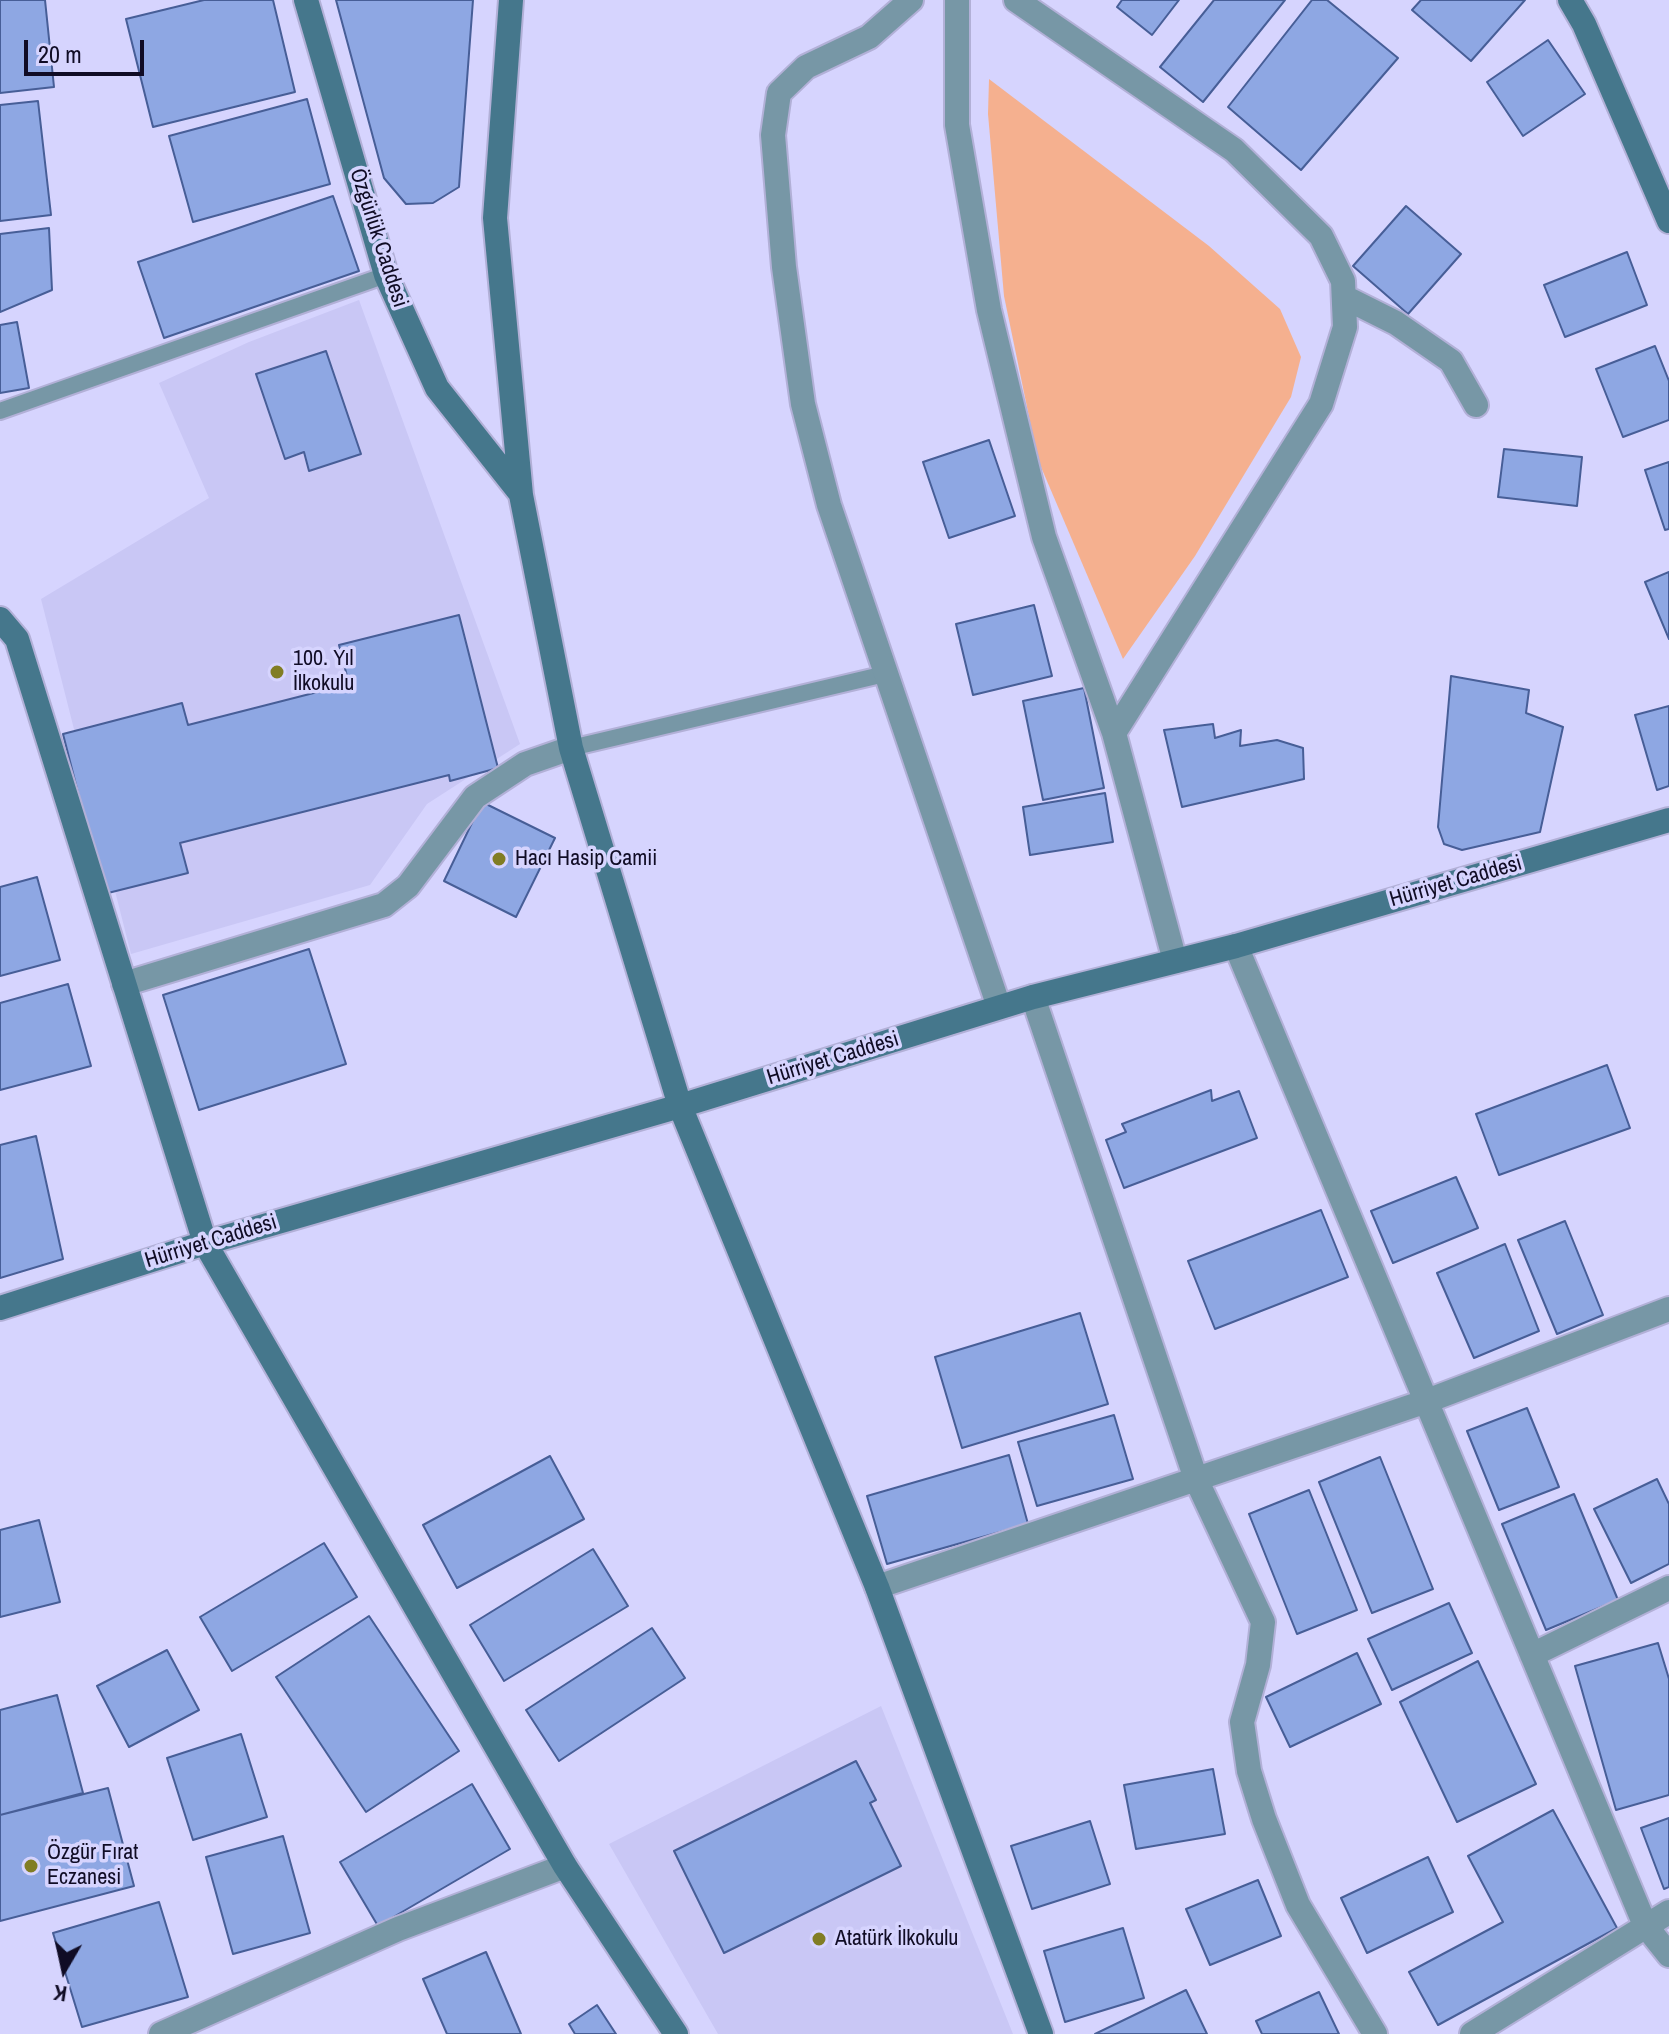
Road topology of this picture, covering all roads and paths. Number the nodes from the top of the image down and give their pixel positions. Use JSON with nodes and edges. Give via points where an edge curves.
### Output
{"nodes":[{"id":1,"x":306,"y":0,"type":"edge"},
{"id":2,"x":511,"y":0,"type":"edge"},
{"id":3,"x":911,"y":0,"type":"edge"},
{"id":4,"x":957,"y":0,"type":"edge"},
{"id":5,"x":1016,"y":0,"type":"edge"},
{"id":6,"x":1570,"y":0,"type":"edge"},
{"id":7,"x":1669,"y":221,"type":"edge"},
{"id":8,"x":386,"y":275,"type":"junction"},
{"id":9,"x":1344,"y":297,"type":"junction"},
{"id":10,"x":1476,"y":405,"type":"dead end"},
{"id":11,"x":0,"y":411,"type":"edge"},
{"id":12,"x":521,"y":495,"type":"junction"},
{"id":13,"x":0,"y":619,"type":"edge"},
{"id":14,"x":885,"y":674,"type":"junction"},
{"id":15,"x":1114,"y":733,"type":"junction"},
{"id":16,"x":571,"y":748,"type":"junction"},
{"id":17,"x":1669,"y":820,"type":"edge"},
{"id":18,"x":1236,"y":946,"type":"junction"},
{"id":19,"x":1175,"y":961,"type":"junction"},
{"id":20,"x":124,"y":984,"type":"junction"},
{"id":21,"x":1033,"y":997,"type":"junction"},
{"id":22,"x":999,"y":1007,"type":"junction"},
{"id":23,"x":680,"y":1106,"type":"junction"},
{"id":24,"x":205,"y":1243,"type":"junction"},
{"id":25,"x":0,"y":1308,"type":"edge"},
{"id":26,"x":1669,"y":1309,"type":"edge"},
{"id":27,"x":1427,"y":1401,"type":"junction"},
{"id":28,"x":1196,"y":1479,"type":"junction"},
{"id":29,"x":877,"y":1587,"type":"junction"},
{"id":30,"x":1669,"y":1588,"type":"edge"},
{"id":31,"x":1532,"y":1655,"type":"junction"},
{"id":32,"x":565,"y":1866,"type":"junction"},
{"id":33,"x":1669,"y":1912,"type":"edge"},
{"id":34,"x":1645,"y":1925,"type":"junction"},
{"id":35,"x":1669,"y":1955,"type":"edge"},
{"id":36,"x":161,"y":2034,"type":"edge"},
{"id":37,"x":676,"y":2034,"type":"edge"},
{"id":38,"x":1041,"y":2034,"type":"edge"},
{"id":39,"x":1375,"y":2034,"type":"edge"},
{"id":40,"x":1472,"y":2034,"type":"edge"}],
"edges":[{"from":1,"to":8,"type":"street","name":"Özgürlük Caddesi"},
{"from":2,"to":12,"type":"street","via":[[495,218]]},
{"from":3,"to":14,"type":"street","via":[[869,37],[806,67],[779,93],[773,135],[803,404],[829,505]]},
{"from":4,"to":15,"type":"street","via":[[957,125],[989,310],[1044,537]]},
{"from":5,"to":9,"type":"street","via":[[1234,150],[1321,236],[1343,281]]},
{"from":6,"to":7,"type":"street"},
{"from":8,"to":11,"type":"lane"},
{"from":8,"to":12,"type":"street","name":"Özgürlük Caddesi","via":[[437,388]]},
{"from":9,"to":10,"type":"street","via":[[1396,323],[1451,361]]},
{"from":9,"to":15,"type":"street","via":[[1345,327],[1321,404]]},
{"from":12,"to":16,"type":"street"},
{"from":13,"to":20,"type":"street","via":[[17,639]]},
{"from":14,"to":16,"type":"lane"},
{"from":14,"to":22,"type":"street"},
{"from":15,"to":19,"type":"street"},
{"from":16,"to":20,"type":"street","via":[[525,764],[475,797],[408,886],[384,905]]},
{"from":16,"to":23,"type":"street"},
{"from":17,"to":18,"type":"street","name":"Hürriyet Caddesi"},
{"from":18,"to":19,"type":"street","name":"Hürriyet Caddesi"},
{"from":18,"to":27,"type":"street"},
{"from":19,"to":21,"type":"street","name":"Hürriyet Caddesi"},
{"from":20,"to":24,"type":"street"},
{"from":21,"to":22,"type":"street","name":"Hürriyet Caddesi"},
{"from":21,"to":28,"type":"street"},
{"from":22,"to":23,"type":"street","name":"Hürriyet Caddesi"},
{"from":23,"to":24,"type":"street","name":"Hürriyet Caddesi"},
{"from":23,"to":29,"type":"street"},
{"from":24,"to":25,"type":"street","name":"Hürriyet Caddesi"},
{"from":24,"to":32,"type":"street"},
{"from":26,"to":27,"type":"street"},
{"from":27,"to":28,"type":"street"},
{"from":27,"to":31,"type":"street"},
{"from":28,"to":29,"type":"street"},
{"from":28,"to":39,"type":"street","via":[[1263,1622],[1242,1722],[1249,1771],[1264,1819],[1298,1905]]},
{"from":29,"to":38,"type":"street"},
{"from":30,"to":31,"type":"street"},
{"from":31,"to":34,"type":"street"},
{"from":32,"to":36,"type":"street","via":[[398,1929]]},
{"from":32,"to":37,"type":"street"},
{"from":33,"to":34,"type":"street"},
{"from":34,"to":35,"type":"street"},
{"from":34,"to":40,"type":"street"}]}
